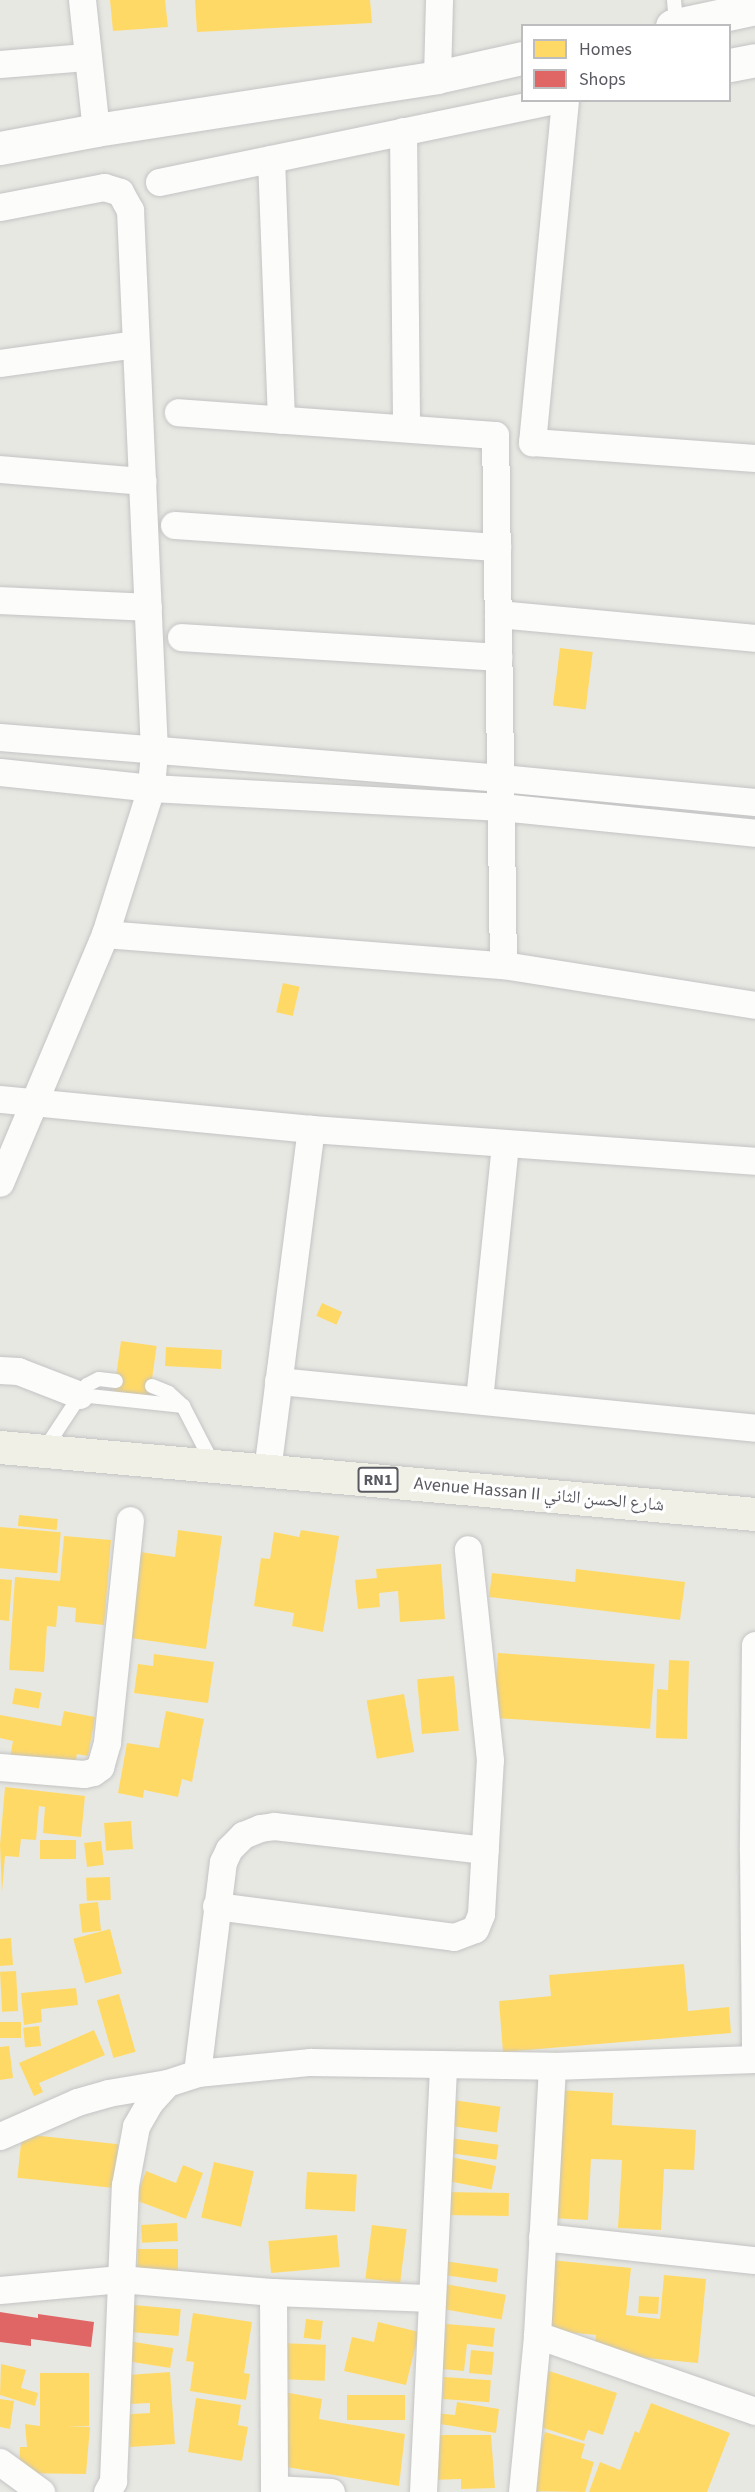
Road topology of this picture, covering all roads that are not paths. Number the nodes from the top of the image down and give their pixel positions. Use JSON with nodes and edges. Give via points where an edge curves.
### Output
{"nodes":[{"id":1,"x":82,"y":0,"type":"edge"},
{"id":2,"x":439,"y":0,"type":"edge"},
{"id":3,"x":755,"y":8,"type":"edge"},
{"id":4,"x":674,"y":17,"type":"edge"},
{"id":5,"x":86,"y":57,"type":"junction"},
{"id":6,"x":521,"y":58,"type":"edge"},
{"id":7,"x":755,"y":60,"type":"edge"},
{"id":8,"x":0,"y":64,"type":"edge"},
{"id":9,"x":731,"y":65,"type":"edge"},
{"id":10,"x":437,"y":77,"type":"junction"},
{"id":11,"x":546,"y":102,"type":"edge"},
{"id":12,"x":565,"y":102,"type":"edge"},
{"id":13,"x":96,"y":130,"type":"junction"},
{"id":14,"x":403,"y":131,"type":"junction"},
{"id":15,"x":0,"y":148,"type":"edge"},
{"id":16,"x":271,"y":159,"type":"junction"},
{"id":17,"x":159,"y":182,"type":"dead end"},
{"id":18,"x":0,"y":207,"type":"edge"},
{"id":19,"x":136,"y":344,"type":"junction"},
{"id":20,"x":0,"y":363,"type":"edge"},
{"id":21,"x":178,"y":412,"type":"dead end"},
{"id":22,"x":281,"y":420,"type":"junction"},
{"id":23,"x":406,"y":428,"type":"junction"},
{"id":24,"x":755,"y":458,"type":"edge"},
{"id":25,"x":0,"y":469,"type":"edge"},
{"id":26,"x":142,"y":481,"type":"junction"},
{"id":27,"x":174,"y":525,"type":"dead end"},
{"id":28,"x":497,"y":547,"type":"junction"},
{"id":29,"x":0,"y":600,"type":"edge"},
{"id":30,"x":148,"y":607,"type":"junction"},
{"id":31,"x":498,"y":614,"type":"junction"},
{"id":32,"x":181,"y":637,"type":"dead end"},
{"id":33,"x":755,"y":638,"type":"edge"},
{"id":34,"x":498,"y":657,"type":"junction"},
{"id":35,"x":0,"y":737,"type":"edge"},
{"id":36,"x":154,"y":752,"type":"junction"},
{"id":37,"x":0,"y":772,"type":"edge"},
{"id":38,"x":501,"y":777,"type":"junction"},
{"id":39,"x":151,"y":788,"type":"junction"},
{"id":40,"x":755,"y":802,"type":"edge"},
{"id":41,"x":501,"y":807,"type":"junction"},
{"id":42,"x":755,"y":833,"type":"edge"},
{"id":43,"x":105,"y":934,"type":"junction"},
{"id":44,"x":503,"y":964,"type":"junction"},
{"id":45,"x":755,"y":1005,"type":"edge"},
{"id":46,"x":0,"y":1100,"type":"edge"},
{"id":47,"x":36,"y":1102,"type":"junction"},
{"id":48,"x":311,"y":1129,"type":"junction"},
{"id":49,"x":505,"y":1144,"type":"junction"},
{"id":50,"x":755,"y":1161,"type":"edge"},
{"id":51,"x":0,"y":1183,"type":"edge"},
{"id":52,"x":0,"y":1370,"type":"edge"},
{"id":53,"x":116,"y":1381,"type":"dead end"},
{"id":54,"x":278,"y":1381,"type":"junction"},
{"id":55,"x":152,"y":1386,"type":"dead end"},
{"id":56,"x":80,"y":1395,"type":"junction"},
{"id":57,"x":479,"y":1401,"type":"junction"},
{"id":58,"x":183,"y":1406,"type":"junction"},
{"id":59,"x":755,"y":1428,"type":"edge"},
{"id":60,"x":0,"y":1447,"type":"edge"},
{"id":61,"x":43,"y":1451,"type":"junction"},
{"id":62,"x":214,"y":1466,"type":"junction"},
{"id":63,"x":267,"y":1471,"type":"junction"},
{"id":64,"x":755,"y":1514,"type":"edge"},
{"id":65,"x":130,"y":1520,"type":"dead end"},
{"id":66,"x":468,"y":1549,"type":"dead end"},
{"id":67,"x":755,"y":1645,"type":"edge"},
{"id":68,"x":0,"y":1767,"type":"edge"},
{"id":69,"x":485,"y":1850,"type":"junction"},
{"id":70,"x":754,"y":1851,"type":"edge"},
{"id":71,"x":216,"y":1906,"type":"junction"},
{"id":72,"x":754,"y":2006,"type":"edge"},
{"id":73,"x":755,"y":2051,"type":"edge"},
{"id":74,"x":755,"y":2059,"type":"edge"},
{"id":75,"x":442,"y":2064,"type":"junction"},
{"id":76,"x":552,"y":2066,"type":"junction"},
{"id":77,"x":197,"y":2073,"type":"junction"},
{"id":78,"x":167,"y":2083,"type":"junction"},
{"id":79,"x":0,"y":2136,"type":"edge"},
{"id":80,"x":542,"y":2237,"type":"junction"},
{"id":81,"x":755,"y":2260,"type":"edge"},
{"id":82,"x":120,"y":2279,"type":"junction"},
{"id":83,"x":0,"y":2290,"type":"edge"},
{"id":84,"x":273,"y":2292,"type":"junction"},
{"id":85,"x":432,"y":2298,"type":"junction"},
{"id":86,"x":537,"y":2335,"type":"junction"},
{"id":87,"x":755,"y":2411,"type":"edge"},
{"id":88,"x":0,"y":2462,"type":"edge"},
{"id":89,"x":274,"y":2490,"type":"edge"},
{"id":90,"x":41,"y":2492,"type":"edge"},
{"id":91,"x":107,"y":2492,"type":"edge"},
{"id":92,"x":331,"y":2492,"type":"edge"},
{"id":93,"x":423,"y":2492,"type":"edge"},
{"id":94,"x":522,"y":2492,"type":"edge"}],
"edges":[{"from":1,"to":5,"type":"street"},
{"from":2,"to":10,"type":"street"},
{"from":3,"to":4,"type":"street"},
{"from":5,"to":8,"type":"street"},
{"from":5,"to":13,"type":"street"},
{"from":6,"to":10,"type":"street"},
{"from":7,"to":9,"type":"street"},
{"from":10,"to":13,"type":"street"},
{"from":11,"to":14,"type":"street"},
{"from":12,"to":24,"type":"street","via":[[532,442]]},
{"from":13,"to":15,"type":"street"},
{"from":14,"to":16,"type":"street"},
{"from":14,"to":23,"type":"street"},
{"from":16,"to":17,"type":"street"},
{"from":16,"to":22,"type":"street"},
{"from":18,"to":19,"type":"street","via":[[104,187],[120,192],[130,210]]},
{"from":19,"to":20,"type":"street"},
{"from":19,"to":26,"type":"street"},
{"from":21,"to":22,"type":"street"},
{"from":22,"to":23,"type":"street"},
{"from":23,"to":28,"type":"street","via":[[495,435]]},
{"from":25,"to":26,"type":"street"},
{"from":26,"to":30,"type":"street"},
{"from":27,"to":28,"type":"street"},
{"from":28,"to":31,"type":"street"},
{"from":29,"to":30,"type":"street"},
{"from":30,"to":36,"type":"street"},
{"from":31,"to":33,"type":"street"},
{"from":31,"to":34,"type":"street"},
{"from":32,"to":34,"type":"street"},
{"from":34,"to":38,"type":"street"},
{"from":35,"to":36,"type":"street"},
{"from":36,"to":38,"type":"street"},
{"from":36,"to":39,"type":"street"},
{"from":37,"to":39,"type":"street"},
{"from":38,"to":40,"type":"street"},
{"from":38,"to":41,"type":"street"},
{"from":39,"to":41,"type":"street"},
{"from":39,"to":43,"type":"street"},
{"from":41,"to":42,"type":"street"},
{"from":41,"to":44,"type":"street"},
{"from":43,"to":44,"type":"street"},
{"from":43,"to":47,"type":"street"},
{"from":44,"to":45,"type":"street"},
{"from":46,"to":47,"type":"street"},
{"from":47,"to":48,"type":"street"},
{"from":47,"to":51,"type":"street"},
{"from":48,"to":49,"type":"street"},
{"from":48,"to":54,"type":"street"},
{"from":49,"to":50,"type":"street"},
{"from":49,"to":57,"type":"street"},
{"from":52,"to":56,"type":"street","via":[[18,1371]]},
{"from":53,"to":56,"type":"lane","via":[[92,1381]]},
{"from":54,"to":57,"type":"street"},
{"from":54,"to":63,"type":"street"},
{"from":55,"to":58,"type":"lane","via":[[169,1393]]},
{"from":56,"to":58,"type":"lane"},
{"from":56,"to":61,"type":"lane"},
{"from":57,"to":59,"type":"street"},
{"from":58,"to":62,"type":"lane"},
{"from":60,"to":61,"type":"main road","name":"Avenue Hassan II شارع الحسن الثاني","number":"RN1"},
{"from":61,"to":62,"type":"main road","name":"Avenue Hassan II شارع الحسن الثاني","number":"RN1"},
{"from":62,"to":63,"type":"main road","name":"Avenue Hassan II شارع الحسن الثاني","number":"RN1"},
{"from":63,"to":64,"type":"main road","name":"Avenue Hassan II شارع الحسن الثاني","number":"RN1"},
{"from":65,"to":68,"type":"street","via":[[107,1742],[100,1767],[84,1774]]},
{"from":66,"to":69,"type":"street","via":[[490,1760]]},
{"from":67,"to":70,"type":"street"},
{"from":69,"to":71,"type":"street","via":[[274,1826],[260,1828],[243,1835],[229,1849]]},
{"from":69,"to":71,"type":"street","via":[[478,1923],[461,1937]]},
{"from":70,"to":72,"type":"street"},
{"from":71,"to":77,"type":"street"},
{"from":72,"to":73,"type":"street"},
{"from":74,"to":76,"type":"street"},
{"from":75,"to":76,"type":"street"},
{"from":75,"to":77,"type":"street","via":[[310,2062]]},
{"from":75,"to":85,"type":"street"},
{"from":76,"to":80,"type":"street"},
{"from":77,"to":78,"type":"street"},
{"from":78,"to":79,"type":"street","via":[[77,2102]]},
{"from":78,"to":82,"type":"street","via":[[136,2126],[125,2186]]},
{"from":80,"to":81,"type":"street"},
{"from":80,"to":86,"type":"street"},
{"from":82,"to":83,"type":"street"},
{"from":82,"to":84,"type":"street"},
{"from":82,"to":91,"type":"street","via":[[113,2481]]},
{"from":84,"to":85,"type":"street"},
{"from":84,"to":89,"type":"street"},
{"from":85,"to":93,"type":"street"},
{"from":86,"to":87,"type":"street"},
{"from":86,"to":94,"type":"street"},
{"from":88,"to":90,"type":"street"},
{"from":89,"to":92,"type":"street"}]}
